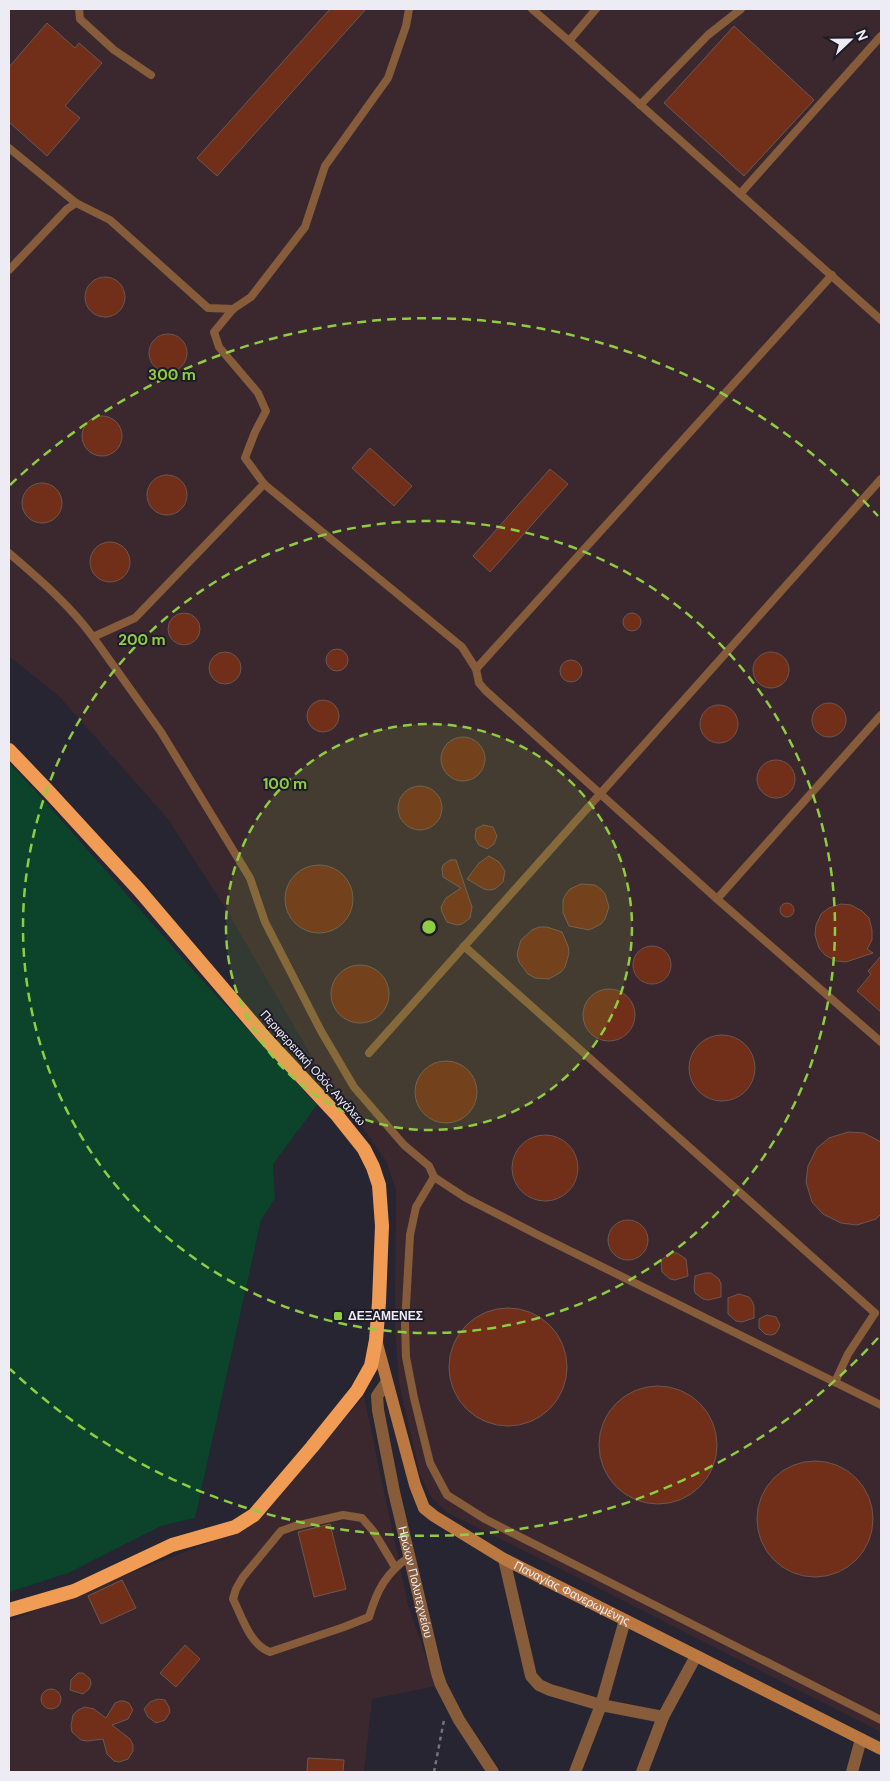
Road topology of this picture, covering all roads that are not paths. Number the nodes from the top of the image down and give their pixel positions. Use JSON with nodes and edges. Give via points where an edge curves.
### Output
{"nodes":[{"id":1,"x":79,"y":9,"type":"edge"},
{"id":2,"x":409,"y":9,"type":"edge"},
{"id":3,"x":532,"y":9,"type":"edge"},
{"id":4,"x":596,"y":9,"type":"edge"},
{"id":5,"x":741,"y":9,"type":"edge"},
{"id":6,"x":881,"y":36,"type":"edge"},
{"id":7,"x":568,"y":41,"type":"junction"},
{"id":8,"x":152,"y":75,"type":"dead end"},
{"id":9,"x":640,"y":104,"type":"junction"},
{"id":10,"x":9,"y":148,"type":"edge"},
{"id":11,"x":740,"y":194,"type":"junction"},
{"id":12,"x":76,"y":203,"type":"junction"},
{"id":13,"x":9,"y":270,"type":"edge"},
{"id":14,"x":832,"y":276,"type":"junction"},
{"id":15,"x":233,"y":309,"type":"junction"},
{"id":16,"x":881,"y":320,"type":"edge"},
{"id":17,"x":881,"y":480,"type":"edge"},
{"id":18,"x":264,"y":484,"type":"junction"},
{"id":19,"x":9,"y":553,"type":"edge"},
{"id":20,"x":94,"y":637,"type":"junction"},
{"id":21,"x":476,"y":670,"type":"junction"},
{"id":22,"x":881,"y":715,"type":"edge"},
{"id":23,"x":9,"y":750,"type":"edge"},
{"id":24,"x":600,"y":793,"type":"junction"},
{"id":25,"x":718,"y":899,"type":"junction"},
{"id":26,"x":464,"y":946,"type":"junction"},
{"id":27,"x":881,"y":1042,"type":"edge"},
{"id":28,"x":369,"y":1053,"type":"dead end"},
{"id":29,"x":434,"y":1177,"type":"junction"},
{"id":30,"x":376,"y":1340,"type":"junction"},
{"id":31,"x":386,"y":1382,"type":"junction"},
{"id":32,"x":835,"y":1382,"type":"junction"},
{"id":33,"x":881,"y":1406,"type":"edge"},
{"id":34,"x":409,"y":1557,"type":"junction"},
{"id":35,"x":504,"y":1559,"type":"junction"},
{"id":36,"x":395,"y":1567,"type":"junction"},
{"id":37,"x":9,"y":1610,"type":"edge"},
{"id":38,"x":625,"y":1620,"type":"junction"},
{"id":39,"x":696,"y":1656,"type":"junction"},
{"id":40,"x":601,"y":1705,"type":"junction"},
{"id":41,"x":663,"y":1718,"type":"junction"},
{"id":42,"x":881,"y":1720,"type":"edge"},
{"id":43,"x":861,"y":1739,"type":"junction"},
{"id":44,"x":881,"y":1749,"type":"edge"},
{"id":45,"x":493,"y":1772,"type":"edge"},
{"id":46,"x":576,"y":1772,"type":"edge"},
{"id":47,"x":642,"y":1772,"type":"edge"},
{"id":48,"x":852,"y":1772,"type":"edge"}],
"edges":[{"from":1,"to":8,"type":"lane","via":[[80,19],[114,50]]},
{"from":2,"to":15,"type":"lane","via":[[388,78],[325,166],[305,227],[250,297]]},
{"from":3,"to":7,"type":"lane"},
{"from":4,"to":7,"type":"lane"},
{"from":5,"to":9,"type":"lane","via":[[708,35]]},
{"from":6,"to":11,"type":"lane"},
{"from":7,"to":9,"type":"lane"},
{"from":9,"to":11,"type":"lane"},
{"from":10,"to":12,"type":"lane"},
{"from":11,"to":14,"type":"lane"},
{"from":12,"to":13,"type":"lane"},
{"from":12,"to":15,"type":"lane","via":[[110,220],[208,308]]},
{"from":14,"to":16,"type":"lane"},
{"from":14,"to":21,"type":"lane"},
{"from":15,"to":18,"type":"lane","via":[[214,332],[219,347],[258,394],[266,411],[245,458]]},
{"from":17,"to":24,"type":"lane"},
{"from":18,"to":20,"type":"lane","via":[[135,618]]},
{"from":18,"to":21,"type":"lane","via":[[462,647]]},
{"from":19,"to":20,"type":"lane","via":[[64,602]]},
{"from":20,"to":29,"type":"lane","via":[[161,732],[250,878],[265,922],[354,1088],[404,1145],[429,1166]]},
{"from":21,"to":24,"type":"lane","via":[[485,690]]},
{"from":22,"to":25,"type":"lane"},
{"from":23,"to":30,"type":"highway","name":"Περιφερειακή Οδός Αιγάλεω","via":[[139,890],[364,1149],[379,1185],[382,1226]]},
{"from":24,"to":25,"type":"lane"},
{"from":24,"to":26,"type":"lane"},
{"from":25,"to":27,"type":"lane"},
{"from":26,"to":28,"type":"lane"},
{"from":26,"to":32,"type":"lane","via":[[875,1312],[848,1354]]},
{"from":29,"to":32,"type":"lane","via":[[474,1202]]},
{"from":29,"to":42,"type":"lane","via":[[416,1207],[410,1235],[406,1349],[430,1463],[448,1495],[484,1519]]},
{"from":30,"to":31,"type":"main road","name":"Παναγίας Φανερωμένης"},
{"from":30,"to":37,"type":"highway","name":"Περιφερειακή Οδός Αιγάλεω","via":[[371,1366],[357,1391],[254,1515],[235,1527],[172,1545],[74,1591]]},
{"from":31,"to":34,"type":"street","name":"Ηρώων Πολυτεχνείου","via":[[377,1396],[378,1410]]},
{"from":31,"to":35,"type":"main road","name":"Παναγίας Φανερωμένης","via":[[424,1508]]},
{"from":32,"to":33,"type":"lane"},
{"from":34,"to":36,"type":"lane"},
{"from":34,"to":45,"type":"street","name":"Ηρώων Πολυτεχνείου","via":[[437,1673],[459,1720]]},
{"from":35,"to":38,"type":"main road","name":"Παναγίας Φανερωμένης"},
{"from":35,"to":40,"type":"street","via":[[531,1676],[550,1690]]},
{"from":36,"to":36,"type":"lane","via":[[382,1583],[368,1617],[270,1652],[261,1649],[248,1631],[233,1599],[243,1577],[281,1531],[343,1515],[362,1518]]},
{"from":38,"to":39,"type":"main road","name":"Παναγίας Φανερωμένης"},
{"from":38,"to":40,"type":"street"},
{"from":39,"to":41,"type":"street"},
{"from":39,"to":43,"type":"main road","name":"Παναγίας Φανερωμένης"},
{"from":40,"to":41,"type":"street"},
{"from":40,"to":46,"type":"street"},
{"from":41,"to":47,"type":"street"},
{"from":43,"to":44,"type":"main road","name":"Παναγίας Φανερωμένης"},
{"from":43,"to":48,"type":"street"}]}
